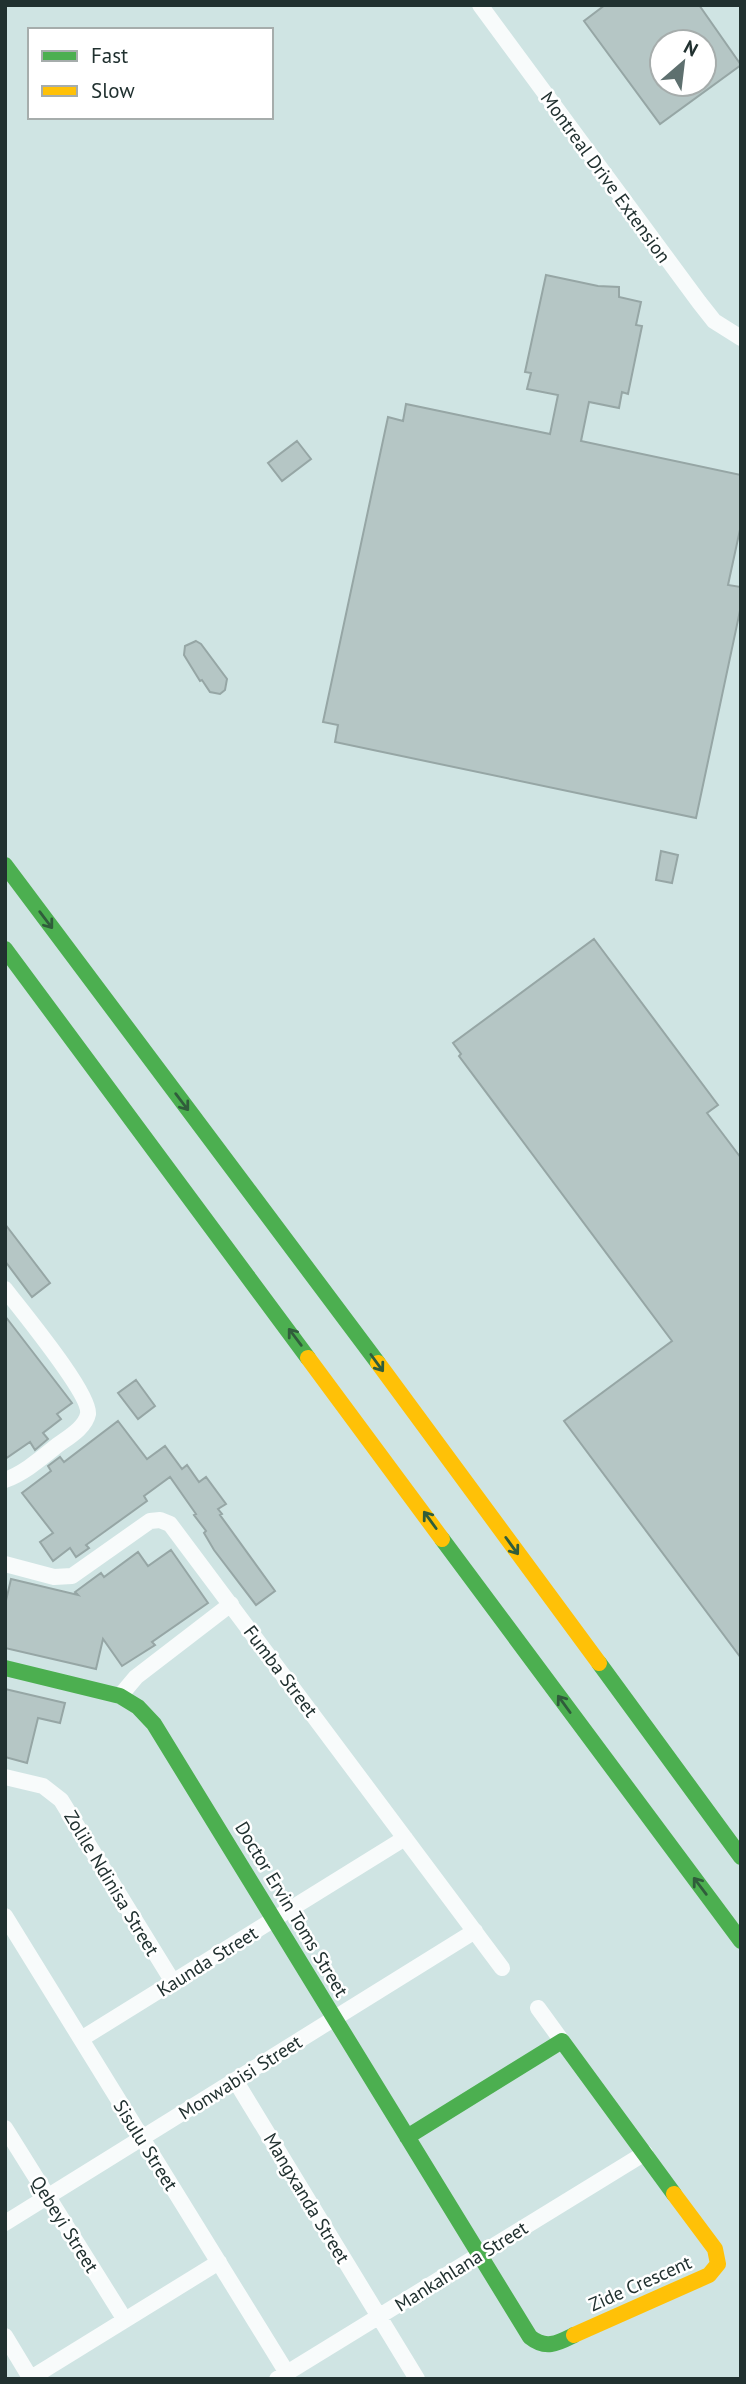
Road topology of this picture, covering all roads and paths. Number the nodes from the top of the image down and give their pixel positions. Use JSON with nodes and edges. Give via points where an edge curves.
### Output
{"nodes":[{"id":1,"x":480,"y":5,"type":"edge"},
{"id":2,"x":741,"y":338,"type":"edge"},
{"id":3,"x":5,"y":865,"type":"edge"},
{"id":4,"x":5,"y":949,"type":"edge"},
{"id":5,"x":5,"y":1289,"type":"edge"},
{"id":6,"x":5,"y":1480,"type":"edge"},
{"id":7,"x":5,"y":1564,"type":"edge"},
{"id":8,"x":231,"y":1604,"type":"junction"},
{"id":9,"x":5,"y":1668,"type":"edge"},
{"id":10,"x":120,"y":1696,"type":"junction"},
{"id":11,"x":5,"y":1777,"type":"edge"},
{"id":12,"x":405,"y":1838,"type":"junction"},
{"id":13,"x":741,"y":1857,"type":"edge"},
{"id":14,"x":5,"y":1916,"type":"edge"},
{"id":15,"x":274,"y":1919,"type":"junction"},
{"id":16,"x":475,"y":1931,"type":"junction"},
{"id":17,"x":741,"y":1941,"type":"edge"},
{"id":18,"x":502,"y":1968,"type":"dead end"},
{"id":19,"x":173,"y":1982,"type":"junction"},
{"id":20,"x":538,"y":2008,"type":"dead end"},
{"id":21,"x":335,"y":2018,"type":"junction"},
{"id":22,"x":81,"y":2039,"type":"junction"},
{"id":23,"x":562,"y":2041,"type":"junction"},
{"id":24,"x":235,"y":2080,"type":"junction"},
{"id":25,"x":5,"y":2128,"type":"edge"},
{"id":26,"x":407,"y":2137,"type":"junction"},
{"id":27,"x":142,"y":2138,"type":"junction"},
{"id":28,"x":645,"y":2153,"type":"junction"},
{"id":29,"x":47,"y":2197,"type":"junction"},
{"id":30,"x":5,"y":2223,"type":"edge"},
{"id":31,"x":480,"y":2255,"type":"junction"},
{"id":32,"x":219,"y":2262,"type":"junction"},
{"id":33,"x":379,"y":2316,"type":"junction"},
{"id":34,"x":125,"y":2320,"type":"junction"},
{"id":35,"x":5,"y":2336,"type":"edge"},
{"id":36,"x":282,"y":2376,"type":"edge"},
{"id":37,"x":31,"y":2378,"type":"edge"},
{"id":38,"x":417,"y":2379,"type":"edge"}],
"edges":[{"from":1,"to":2,"type":"street","name":"Montreal Drive Extension","via":[[699,302],[715,321]]},
{"from":3,"to":13,"type":"main road","one_way":true},
{"from":17,"to":4,"type":"main road","one_way":true},
{"from":5,"to":6,"type":"street","via":[[74,1381],[88,1412],[79,1428],[24,1472]]},
{"from":7,"to":8,"type":"street","name":"Fumba Street","via":[[54,1577],[72,1576],[145,1524],[160,1520],[174,1528]]},
{"from":8,"to":10,"type":"street","via":[[136,1677]]},
{"from":8,"to":12,"type":"street","name":"Fumba Street"},
{"from":9,"to":10,"type":"main road","name":"Doctor Ervin Toms Street"},
{"from":10,"to":15,"type":"main road","name":"Doctor Ervin Toms Street","via":[[155,1724]]},
{"from":11,"to":19,"type":"street","name":"Zolile Ndinisa Street","via":[[43,1786],[61,1800]]},
{"from":12,"to":15,"type":"street","name":"Kaunda Street"},
{"from":12,"to":16,"type":"street","name":"Fumba Street"},
{"from":14,"to":22,"type":"street","name":"Sisulu Street"},
{"from":15,"to":19,"type":"street","name":"Kaunda Street"},
{"from":15,"to":21,"type":"main road","name":"Doctor Ervin Toms Street"},
{"from":16,"to":18,"type":"street","name":"Fumba Street"},
{"from":16,"to":21,"type":"street","name":"Monwabisi Street"},
{"from":19,"to":22,"type":"street","name":"Kaunda Street"},
{"from":20,"to":23,"type":"street","name":"Zide Crescent"},
{"from":21,"to":24,"type":"street","name":"Monwabisi Street"},
{"from":21,"to":26,"type":"main road","name":"Doctor Ervin Toms Street"},
{"from":22,"to":27,"type":"street","name":"Sisulu Street"},
{"from":23,"to":26,"type":"main road"},
{"from":23,"to":28,"type":"main road","name":"Zide Crescent"},
{"from":24,"to":27,"type":"street","name":"Monwabisi Street"},
{"from":24,"to":33,"type":"street","name":"Mangxanda Street"},
{"from":25,"to":29,"type":"street","name":"Qebeyi Street"},
{"from":26,"to":31,"type":"main road","name":"Doctor Ervin Toms Street"},
{"from":27,"to":29,"type":"street","name":"Monwabisi Street"},
{"from":27,"to":32,"type":"street","name":"Sisulu Street"},
{"from":28,"to":31,"type":"street","name":"Mankahlana Street"},
{"from":28,"to":31,"type":"main road","name":"Zide Crescent","via":[[715,2249],[718,2264],[709,2275],[546,2346],[530,2337]]},
{"from":29,"to":30,"type":"street","name":"Monwabisi Street"},
{"from":29,"to":34,"type":"street","name":"Qebeyi Street"},
{"from":31,"to":33,"type":"street","name":"Mankahlana Street"},
{"from":32,"to":34,"type":"street"},
{"from":32,"to":36,"type":"street","name":"Sisulu Street"},
{"from":33,"to":36,"type":"street","name":"Mankahlana Street"},
{"from":33,"to":38,"type":"street","name":"Mangxanda Street"},
{"from":34,"to":37,"type":"street"},
{"from":35,"to":37,"type":"street"}]}
